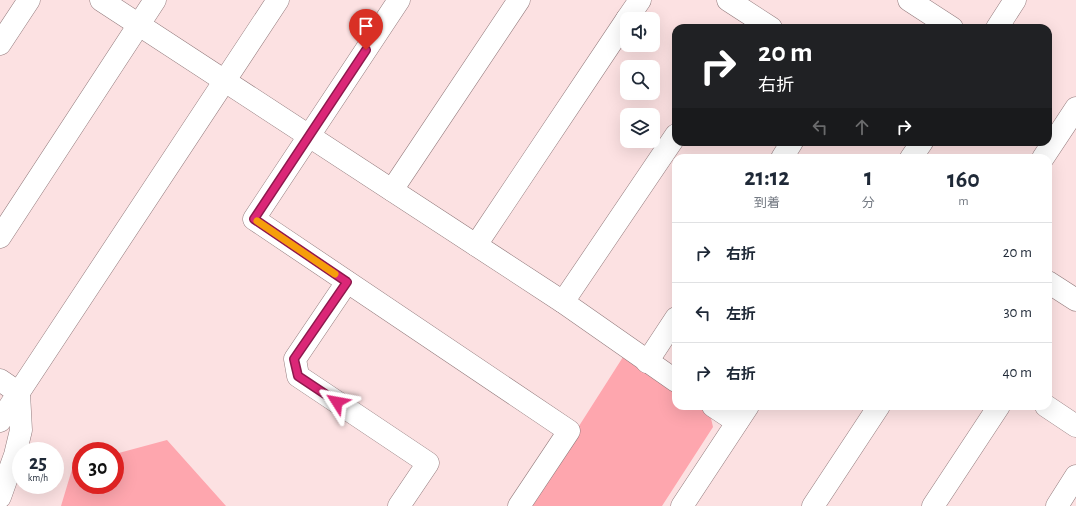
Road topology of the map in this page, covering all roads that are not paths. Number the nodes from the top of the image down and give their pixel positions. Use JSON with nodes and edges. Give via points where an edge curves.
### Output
{"nodes":[{"id":1,"x":29,"y":0,"type":"edge"},
{"id":2,"x":101,"y":0,"type":"edge"},
{"id":3,"x":156,"y":0,"type":"edge"},
{"id":4,"x":278,"y":0,"type":"edge"},
{"id":5,"x":399,"y":0,"type":"edge"},
{"id":6,"x":519,"y":0,"type":"edge"},
{"id":7,"x":640,"y":0,"type":"edge"},
{"id":8,"x":728,"y":0,"type":"edge"},
{"id":9,"x":909,"y":0,"type":"edge"},
{"id":10,"x":1015,"y":0,"type":"edge"},
{"id":11,"x":632,"y":12,"type":"edge"},
{"id":12,"x":757,"y":24,"type":"edge"},
{"id":13,"x":946,"y":24,"type":"edge"},
{"id":14,"x":1000,"y":24,"type":"edge"},
{"id":15,"x":139,"y":25,"type":"junction"},
{"id":16,"x":620,"y":29,"type":"edge"},
{"id":17,"x":2,"y":36,"type":"edge"},
{"id":18,"x":225,"y":81,"type":"junction"},
{"id":19,"x":1076,"y":108,"type":"edge"},
{"id":20,"x":309,"y":136,"type":"junction"},
{"id":21,"x":672,"y":141,"type":"edge"},
{"id":22,"x":1052,"y":144,"type":"edge"},
{"id":23,"x":392,"y":190,"type":"junction"},
{"id":24,"x":0,"y":237,"type":"edge"},
{"id":25,"x":476,"y":245,"type":"junction"},
{"id":26,"x":347,"y":282,"type":"junction"},
{"id":27,"x":1052,"y":284,"type":"edge"},
{"id":28,"x":1075,"y":296,"type":"edge"},
{"id":29,"x":563,"y":302,"type":"junction"},
{"id":30,"x":672,"y":324,"type":"edge"},
{"id":31,"x":647,"y":362,"type":"junction"},
{"id":32,"x":672,"y":378,"type":"edge"},
{"id":33,"x":0,"y":380,"type":"edge"},
{"id":34,"x":19,"y":393,"type":"junction"},
{"id":35,"x":728,"y":410,"type":"edge"},
{"id":36,"x":876,"y":410,"type":"edge"},
{"id":37,"x":996,"y":410,"type":"edge"},
{"id":38,"x":1052,"y":410,"type":"edge"},
{"id":39,"x":743,"y":414,"type":"edge"},
{"id":40,"x":0,"y":421,"type":"edge"},
{"id":41,"x":1076,"y":426,"type":"edge"},
{"id":42,"x":1076,"y":476,"type":"edge"},
{"id":43,"x":0,"y":497,"type":"edge"},
{"id":44,"x":400,"y":506,"type":"edge"},
{"id":45,"x":519,"y":506,"type":"edge"},
{"id":46,"x":682,"y":506,"type":"edge"},
{"id":47,"x":813,"y":506,"type":"edge"},
{"id":48,"x":933,"y":506,"type":"edge"},
{"id":49,"x":1057,"y":506,"type":"edge"}],
"edges":[{"from":1,"to":17,"type":"street"},
{"from":2,"to":15,"type":"street"},
{"from":3,"to":15,"type":"street"},
{"from":4,"to":18,"type":"street"},
{"from":5,"to":20,"type":"street"},
{"from":6,"to":23,"type":"street"},
{"from":7,"to":11,"type":"street"},
{"from":8,"to":12,"type":"street"},
{"from":9,"to":13,"type":"street"},
{"from":10,"to":14,"type":"street"},
{"from":15,"to":18,"type":"street"},
{"from":15,"to":24,"type":"street"},
{"from":16,"to":25,"type":"street"},
{"from":18,"to":20,"type":"street"},
{"from":18,"to":34,"type":"street"},
{"from":19,"to":22,"type":"street"},
{"from":20,"to":23,"type":"street"},
{"from":20,"to":26,"type":"street","via":[[254,219]]},
{"from":21,"to":29,"type":"street"},
{"from":23,"to":25,"type":"street"},
{"from":25,"to":29,"type":"street"},
{"from":26,"to":44,"type":"street","via":[[294,359],[298,376],[428,463]]},
{"from":26,"to":45,"type":"street","via":[[569,431]]},
{"from":27,"to":28,"type":"street"},
{"from":29,"to":31,"type":"street"},
{"from":30,"to":31,"type":"street"},
{"from":31,"to":32,"type":"street"},
{"from":33,"to":34,"type":"street"},
{"from":34,"to":40,"type":"street"},
{"from":34,"to":43,"type":"street","via":[[22,430]]},
{"from":35,"to":39,"type":"street"},
{"from":36,"to":47,"type":"street"},
{"from":37,"to":48,"type":"street"},
{"from":38,"to":41,"type":"street"},
{"from":39,"to":46,"type":"street"},
{"from":42,"to":49,"type":"street"}]}
